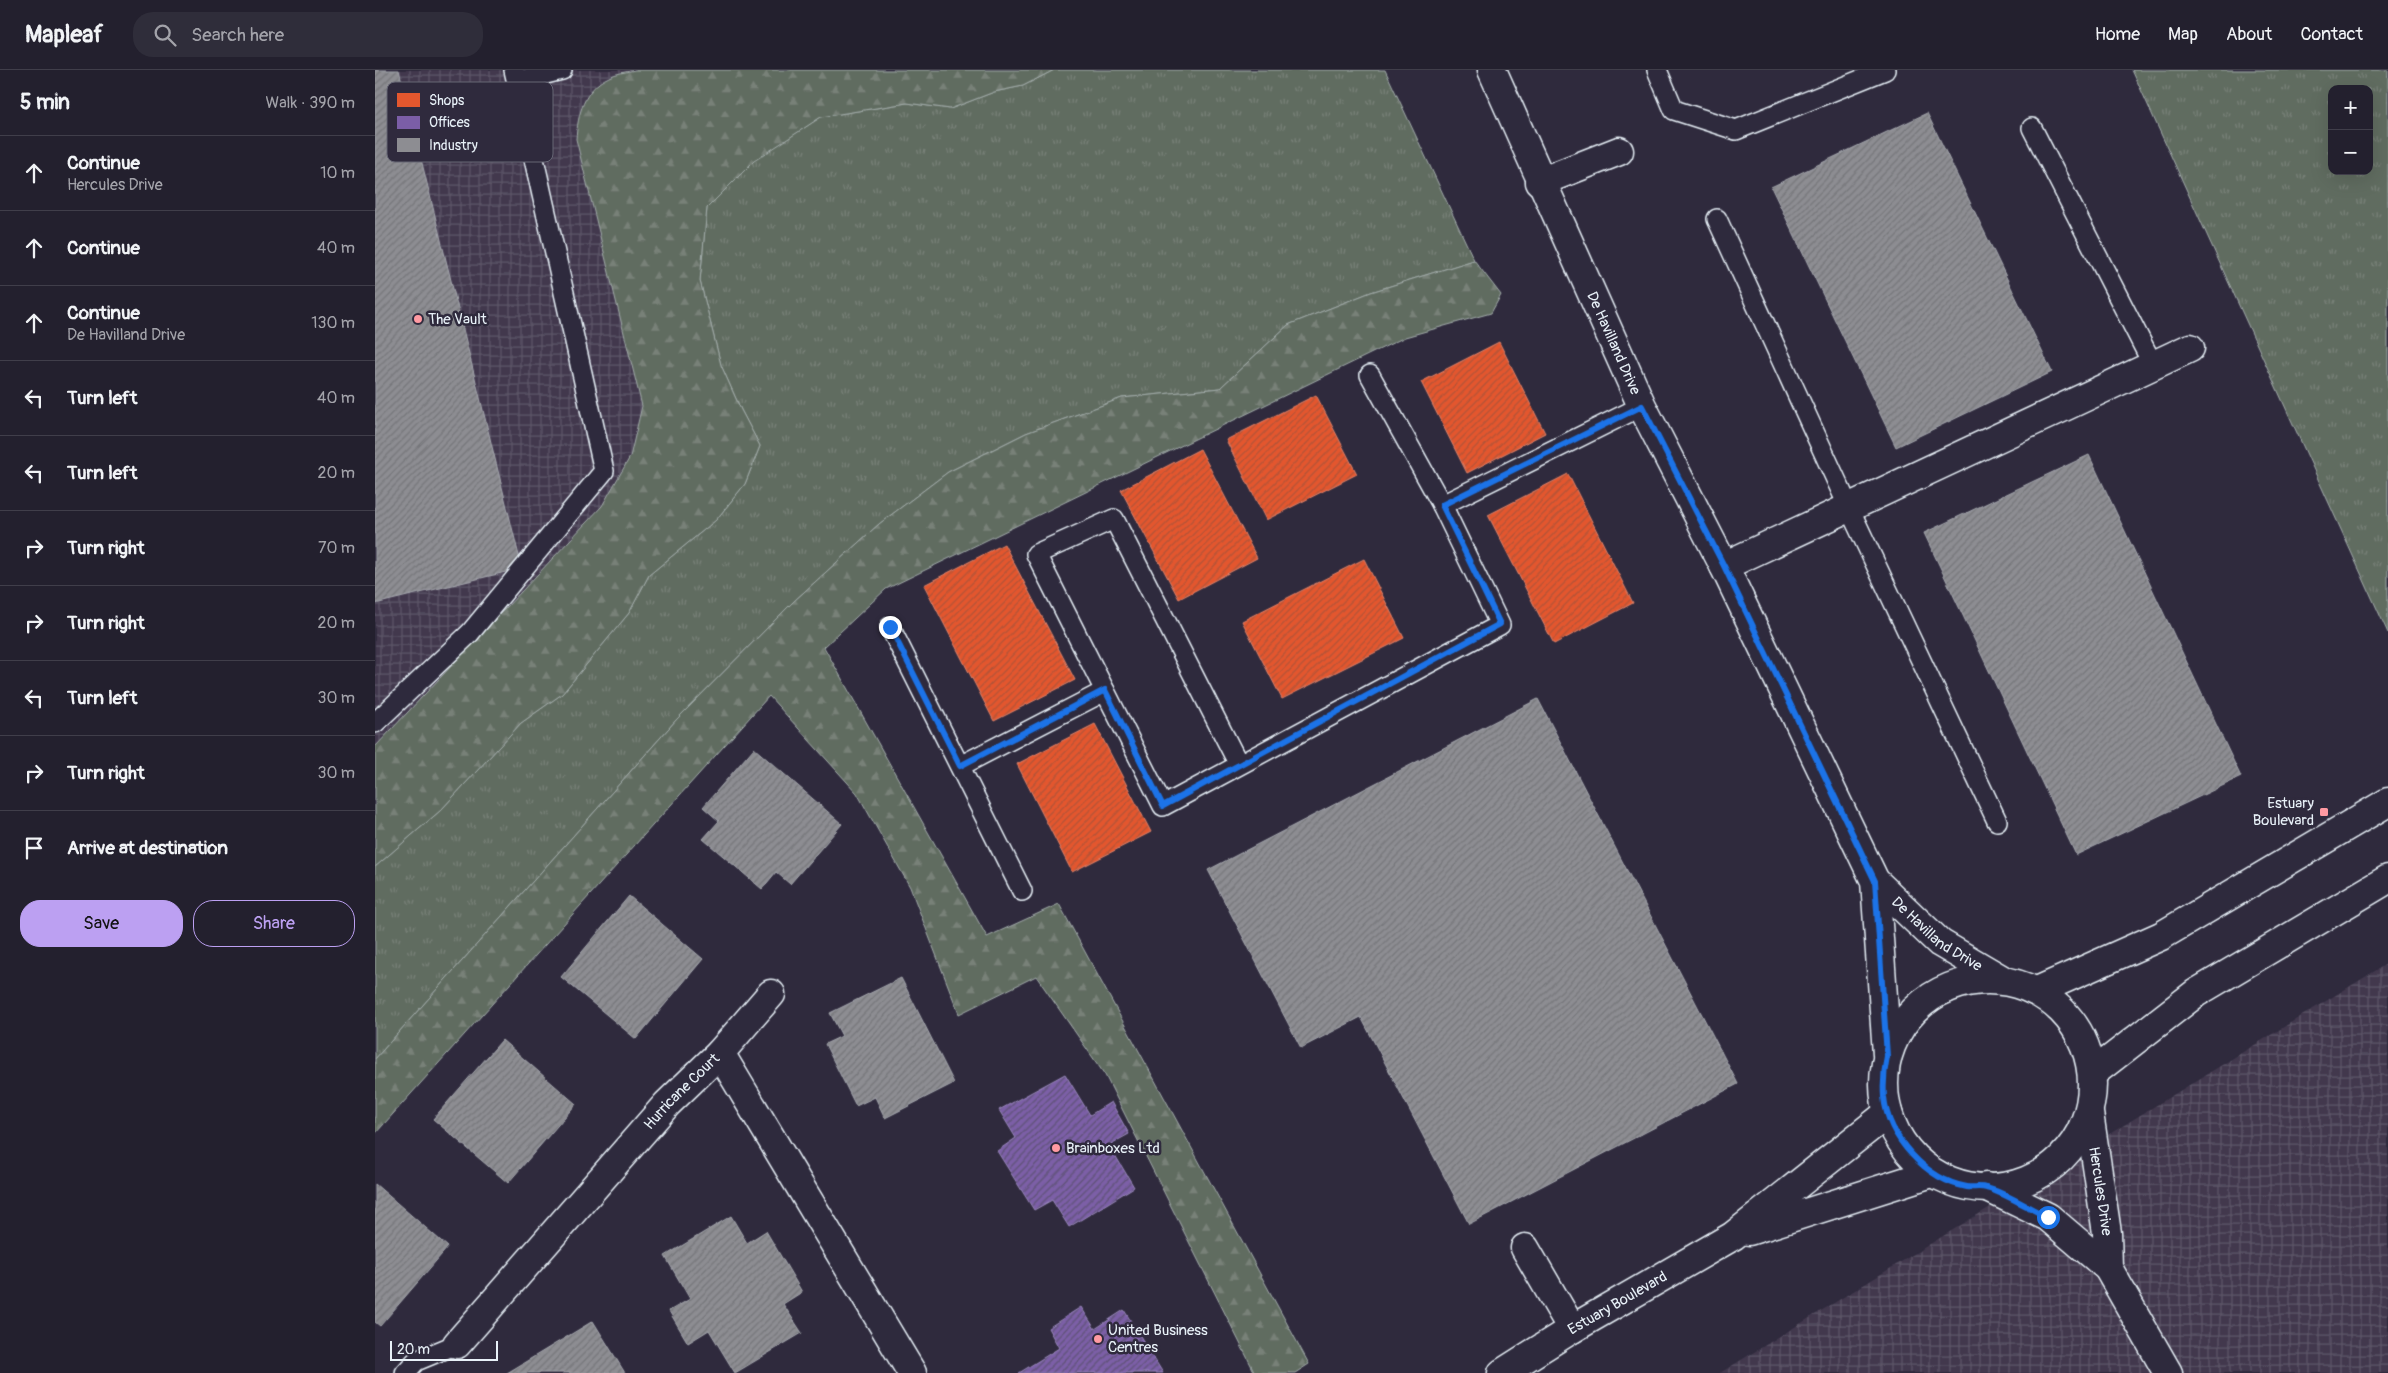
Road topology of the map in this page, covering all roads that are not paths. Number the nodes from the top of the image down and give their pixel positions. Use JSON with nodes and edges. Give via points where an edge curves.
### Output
{"nodes":[{"id":1,"x":561,"y":70,"type":"edge"},
{"id":2,"x":1492,"y":70,"type":"edge"},
{"id":3,"x":1657,"y":70,"type":"edge"},
{"id":4,"x":1885,"y":70,"type":"edge"},
{"id":5,"x":515,"y":76,"type":"edge"},
{"id":6,"x":2032,"y":128,"type":"dead end"},
{"id":7,"x":1619,"y":151,"type":"dead end"},
{"id":8,"x":534,"y":162,"type":"edge"},
{"id":9,"x":1541,"y":182,"type":"junction"},
{"id":10,"x":1717,"y":219,"type":"dead end"},
{"id":11,"x":2190,"y":348,"type":"dead end"},
{"id":12,"x":2153,"y":365,"type":"junction"},
{"id":13,"x":1370,"y":375,"type":"dead end"},
{"id":14,"x":1642,"y":406,"type":"junction"},
{"id":15,"x":1442,"y":505,"type":"junction"},
{"id":16,"x":1849,"y":508,"type":"junction"},
{"id":17,"x":1724,"y":566,"type":"junction"},
{"id":18,"x":890,"y":627,"type":"dead end"},
{"id":19,"x":1105,"y":690,"type":"junction"},
{"id":20,"x":375,"y":723,"type":"edge"},
{"id":21,"x":1239,"y":765,"type":"junction"},
{"id":22,"x":960,"y":766,"type":"junction"},
{"id":23,"x":2388,"y":802,"type":"edge"},
{"id":24,"x":1997,"y":820,"type":"dead end"},
{"id":25,"x":2388,"y":879,"type":"edge"},
{"id":26,"x":1875,"y":881,"type":"junction"},
{"id":27,"x":1022,"y":891,"type":"dead end"},
{"id":28,"x":2003,"y":980,"type":"junction"},
{"id":29,"x":2037,"y":991,"type":"junction"},
{"id":30,"x":771,"y":994,"type":"dead end"},
{"id":31,"x":720,"y":1053,"type":"junction"},
{"id":32,"x":1887,"y":1056,"type":"junction"},
{"id":33,"x":2093,"y":1074,"type":"junction"},
{"id":34,"x":1888,"y":1113,"type":"junction"},
{"id":35,"x":2089,"y":1113,"type":"junction"},
{"id":36,"x":1932,"y":1173,"type":"junction"},
{"id":37,"x":1986,"y":1187,"type":"junction"},
{"id":38,"x":1733,"y":1236,"type":"junction"},
{"id":39,"x":1525,"y":1248,"type":"dead end"},
{"id":40,"x":2108,"y":1268,"type":"junction"},
{"id":41,"x":1572,"y":1329,"type":"junction"},
{"id":42,"x":457,"y":1344,"type":"joint"},
{"id":43,"x":405,"y":1373,"type":"edge"},
{"id":44,"x":912,"y":1373,"type":"edge"},
{"id":45,"x":1503,"y":1373,"type":"edge"},
{"id":46,"x":2168,"y":1373,"type":"edge"}],
"edges":[{"from":1,"to":5,"type":"lane"},
{"from":2,"to":9,"type":"street","name":"De Havilland Drive"},
{"from":3,"to":4,"type":"lane","via":[[1674,110],[1736,130]]},
{"from":6,"to":12,"type":"lane"},
{"from":7,"to":9,"type":"street"},
{"from":8,"to":20,"type":"lane","via":[[604,471],[470,633]]},
{"from":9,"to":14,"type":"street","name":"De Havilland Drive"},
{"from":10,"to":16,"type":"lane"},
{"from":11,"to":12,"type":"street"},
{"from":12,"to":16,"type":"street"},
{"from":13,"to":15,"type":"lane"},
{"from":14,"to":15,"type":"lane"},
{"from":14,"to":17,"type":"street","name":"De Havilland Drive"},
{"from":15,"to":21,"type":"lane","via":[[1500,624]]},
{"from":16,"to":17,"type":"street"},
{"from":16,"to":24,"type":"lane"},
{"from":17,"to":26,"type":"street","name":"De Havilland Drive"},
{"from":18,"to":22,"type":"lane"},
{"from":19,"to":21,"type":"lane","via":[[1163,806]]},
{"from":19,"to":21,"type":"lane","via":[[1036,554],[1114,519]]},
{"from":19,"to":22,"type":"lane"},
{"from":22,"to":27,"type":"lane"},
{"from":23,"to":29,"type":"street","via":[[2161,936]]},
{"from":25,"to":33,"type":"street","via":[[2196,993]]},
{"from":26,"to":28,"type":"street","name":"De Havilland Drive","via":[[1940,944]]},
{"from":26,"to":32,"type":"street","name":"De Havilland Drive"},
{"from":28,"to":29,"type":"street"},
{"from":28,"to":32,"type":"street","via":[[1973,980],[1938,992],[1903,1022]]},
{"from":29,"to":33,"type":"street","via":[[2066,1014],[2086,1045]]},
{"from":30,"to":31,"type":"street"},
{"from":31,"to":42,"type":"street","name":"Hurricane Court","via":[[667,1104]]},
{"from":31,"to":44,"type":"street","name":"Hurricane Court"},
{"from":32,"to":34,"type":"street","via":[[1884,1098]]},
{"from":33,"to":35,"type":"street"},
{"from":34,"to":36,"type":"street","via":[[1905,1148]]},
{"from":34,"to":38,"type":"street","name":"Estuary Boulevard"},
{"from":35,"to":37,"type":"street","via":[[2073,1146],[2039,1176],[2005,1188]]},
{"from":35,"to":40,"type":"street","name":"Hercules Drive","via":[[2107,1233]]},
{"from":36,"to":37,"type":"street","via":[[1967,1187]]},
{"from":36,"to":38,"type":"street","name":"Estuary Boulevard"},
{"from":37,"to":40,"type":"street","name":"Hercules Drive","via":[[2048,1217]]},
{"from":38,"to":41,"type":"street","name":"Estuary Boulevard"},
{"from":39,"to":41,"type":"street"},
{"from":40,"to":46,"type":"street","name":"Hercules Drive"},
{"from":41,"to":45,"type":"street","name":"Estuary Boulevard"},
{"from":42,"to":43,"type":"lane","via":[[416,1361]]}]}
